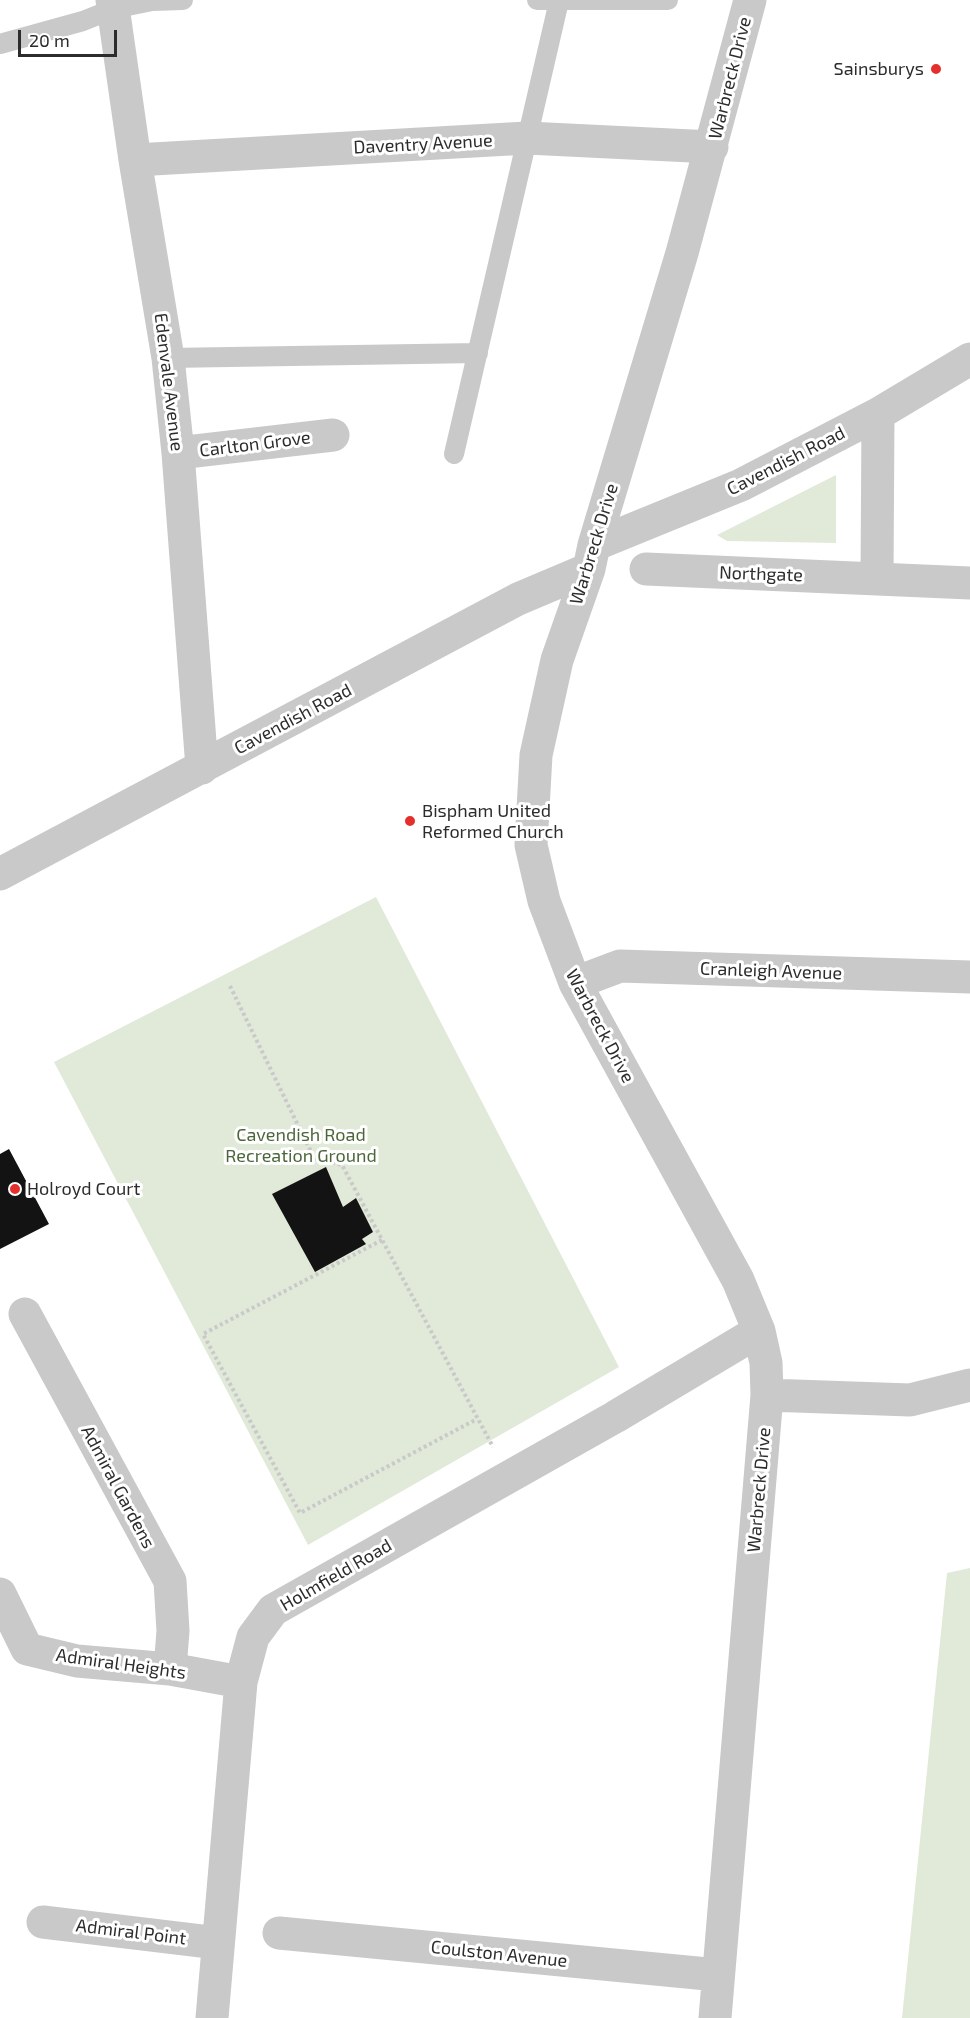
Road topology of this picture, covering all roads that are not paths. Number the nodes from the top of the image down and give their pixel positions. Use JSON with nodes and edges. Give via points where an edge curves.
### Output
{"nodes":[{"id":1,"x":183,"y":0,"type":"edge"},
{"id":2,"x":537,"y":0,"type":"edge"},
{"id":3,"x":668,"y":0,"type":"edge"},
{"id":4,"x":750,"y":0,"type":"edge"},
{"id":5,"x":559,"y":1,"type":"edge"},
{"id":6,"x":604,"y":1,"type":"edge"},
{"id":7,"x":113,"y":4,"type":"edge"},
{"id":8,"x":0,"y":44,"type":"edge"},
{"id":9,"x":527,"y":138,"type":"junction"},
{"id":10,"x":712,"y":147,"type":"junction"},
{"id":11,"x":135,"y":160,"type":"junction"},
{"id":12,"x":478,"y":353,"type":"junction"},
{"id":13,"x":168,"y":358,"type":"junction"},
{"id":14,"x":970,"y":360,"type":"edge"},
{"id":15,"x":878,"y":414,"type":"junction"},
{"id":16,"x":333,"y":435,"type":"dead end"},
{"id":17,"x":178,"y":453,"type":"junction"},
{"id":18,"x":454,"y":454,"type":"dead end"},
{"id":19,"x":591,"y":557,"type":"junction"},
{"id":20,"x":646,"y":569,"type":"dead end"},
{"id":21,"x":877,"y":578,"type":"junction"},
{"id":22,"x":970,"y":583,"type":"edge"},
{"id":23,"x":202,"y":768,"type":"junction"},
{"id":24,"x":0,"y":874,"type":"edge"},
{"id":25,"x":970,"y":977,"type":"edge"},
{"id":26,"x":575,"y":983,"type":"junction"},
{"id":27,"x":26,"y":1314,"type":"dead end"},
{"id":28,"x":759,"y":1331,"type":"junction"},
{"id":29,"x":970,"y":1385,"type":"edge"},
{"id":30,"x":767,"y":1395,"type":"junction"},
{"id":31,"x":0,"y":1594,"type":"edge"},
{"id":32,"x":170,"y":1669,"type":"junction"},
{"id":33,"x":241,"y":1682,"type":"junction"},
{"id":34,"x":43,"y":1922,"type":"dead end"},
{"id":35,"x":279,"y":1933,"type":"dead end"},
{"id":36,"x":218,"y":1943,"type":"junction"},
{"id":37,"x":718,"y":1975,"type":"junction"},
{"id":38,"x":212,"y":2018,"type":"edge"},
{"id":39,"x":715,"y":2018,"type":"edge"}],
"edges":[{"from":1,"to":7,"type":"lane"},
{"from":2,"to":5,"type":"lane"},
{"from":3,"to":6,"type":"lane"},
{"from":4,"to":10,"type":"street","name":"Warbreck Drive"},
{"from":5,"to":6,"type":"lane"},
{"from":5,"to":9,"type":"lane"},
{"from":7,"to":8,"type":"lane","via":[[83,21]]},
{"from":7,"to":11,"type":"street","name":"Edenvale Avenue"},
{"from":9,"to":10,"type":"street","name":"Daventry Avenue"},
{"from":9,"to":11,"type":"street","name":"Daventry Avenue"},
{"from":9,"to":12,"type":"lane"},
{"from":10,"to":19,"type":"street","name":"Warbreck Drive"},
{"from":11,"to":13,"type":"street","name":"Edenvale Avenue"},
{"from":12,"to":13,"type":"lane"},
{"from":12,"to":18,"type":"lane"},
{"from":13,"to":17,"type":"street","name":"Edenvale Avenue"},
{"from":14,"to":15,"type":"street","name":"Cavendish Road"},
{"from":15,"to":19,"type":"street","name":"Cavendish Road"},
{"from":15,"to":21,"type":"street"},
{"from":16,"to":17,"type":"street","name":"Carlton Grove"},
{"from":17,"to":23,"type":"street","name":"Edenvale Avenue"},
{"from":19,"to":23,"type":"street","name":"Cavendish Road"},
{"from":19,"to":26,"type":"street","name":"Warbreck Drive","via":[[557,660],[536,755],[531,845],[544,901]]},
{"from":20,"to":21,"type":"street","name":"Northgate"},
{"from":21,"to":22,"type":"street","name":"Northgate"},
{"from":23,"to":24,"type":"street","name":"Cavendish Road"},
{"from":25,"to":26,"type":"street","name":"Cranleigh Avenue","via":[[620,966]]},
{"from":26,"to":28,"type":"street","name":"Warbreck Drive","via":[[738,1280]]},
{"from":27,"to":32,"type":"street","name":"Admiral Gardens","via":[[170,1581]]},
{"from":28,"to":30,"type":"street","name":"Warbreck Drive"},
{"from":28,"to":33,"type":"street","name":"Holmfield Road","via":[[273,1610],[253,1637]]},
{"from":29,"to":30,"type":"street","via":[[910,1400]]},
{"from":30,"to":37,"type":"street","name":"Warbreck Drive"},
{"from":31,"to":32,"type":"street","name":"Admiral Heights","via":[[27,1649],[77,1661]]},
{"from":32,"to":33,"type":"street","name":"Admiral Heights"},
{"from":33,"to":36,"type":"street","name":"Holmfield Road"},
{"from":34,"to":36,"type":"street","name":"Admiral Point"},
{"from":35,"to":37,"type":"street","name":"Coulston Avenue"},
{"from":36,"to":38,"type":"street","name":"Holmfield Road"},
{"from":37,"to":39,"type":"street","name":"Warbreck Drive"}]}
